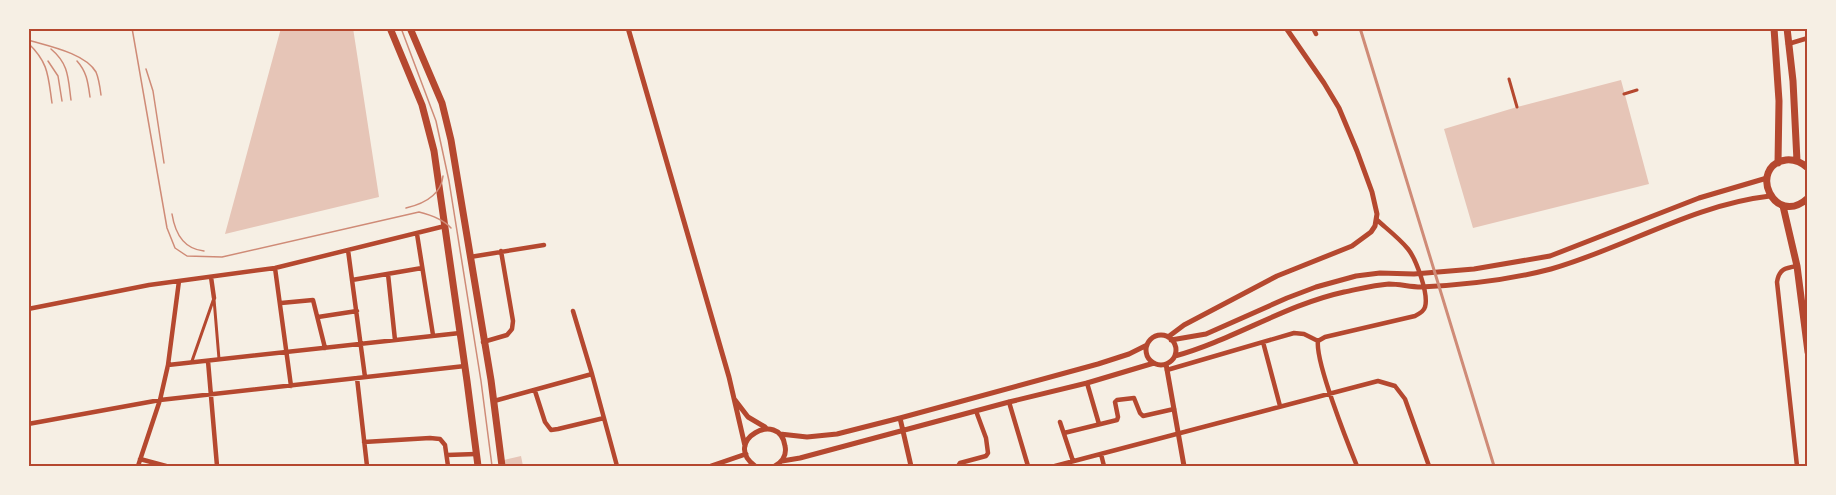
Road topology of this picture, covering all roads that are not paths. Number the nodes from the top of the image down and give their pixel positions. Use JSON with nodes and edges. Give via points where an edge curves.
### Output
{"nodes":[{"id":1,"x":390,"y":28,"type":"edge"},
{"id":2,"x":410,"y":28,"type":"edge"},
{"id":3,"x":628,"y":28,"type":"edge"},
{"id":4,"x":1286,"y":28,"type":"edge"},
{"id":5,"x":1313,"y":28,"type":"edge"},
{"id":6,"x":1774,"y":28,"type":"edge"},
{"id":7,"x":1786,"y":28,"type":"edge"},
{"id":8,"x":1316,"y":34,"type":"dead end"},
{"id":9,"x":1808,"y":38,"type":"edge"},
{"id":10,"x":1788,"y":44,"type":"junction"},
{"id":11,"x":1509,"y":79,"type":"dead end"},
{"id":12,"x":1637,"y":90,"type":"dead end"},
{"id":13,"x":1624,"y":94,"type":"dead end"},
{"id":14,"x":1517,"y":107,"type":"dead end"},
{"id":15,"x":1797,"y":161,"type":"junction"},
{"id":16,"x":1778,"y":162,"type":"junction"},
{"id":17,"x":1808,"y":168,"type":"edge"},
{"id":18,"x":1767,"y":178,"type":"junction"},
{"id":19,"x":1770,"y":196,"type":"junction"},
{"id":20,"x":1808,"y":198,"type":"edge"},
{"id":21,"x":1783,"y":206,"type":"junction"},
{"id":22,"x":1377,"y":220,"type":"junction"},
{"id":23,"x":445,"y":226,"type":"junction"},
{"id":24,"x":417,"y":234,"type":"junction"},
{"id":25,"x":544,"y":245,"type":"dead end"},
{"id":26,"x":348,"y":250,"type":"junction"},
{"id":27,"x":501,"y":251,"type":"junction"},
{"id":28,"x":470,"y":257,"type":"junction"},
{"id":29,"x":1797,"y":266,"type":"junction"},
{"id":30,"x":275,"y":268,"type":"junction"},
{"id":31,"x":422,"y":268,"type":"junction"},
{"id":32,"x":388,"y":274,"type":"junction"},
{"id":33,"x":212,"y":277,"type":"junction"},
{"id":34,"x":352,"y":280,"type":"junction"},
{"id":35,"x":179,"y":281,"type":"junction"},
{"id":36,"x":214,"y":298,"type":"junction"},
{"id":37,"x":280,"y":303,"type":"junction"},
{"id":38,"x":28,"y":309,"type":"edge"},
{"id":39,"x":357,"y":311,"type":"junction"},
{"id":40,"x":573,"y":311,"type":"dead end"},
{"id":41,"x":318,"y":317,"type":"junction"},
{"id":42,"x":1189,"y":322,"type":"junction"},
{"id":43,"x":460,"y":333,"type":"junction"},
{"id":44,"x":433,"y":335,"type":"junction"},
{"id":45,"x":1195,"y":336,"type":"junction"},
{"id":46,"x":1170,"y":338,"type":"junction"},
{"id":47,"x":395,"y":340,"type":"junction"},
{"id":48,"x":1318,"y":341,"type":"junction"},
{"id":49,"x":483,"y":342,"type":"junction"},
{"id":50,"x":1263,"y":342,"type":"junction"},
{"id":51,"x":362,"y":344,"type":"junction"},
{"id":52,"x":1147,"y":345,"type":"junction"},
{"id":53,"x":325,"y":348,"type":"junction"},
{"id":54,"x":286,"y":352,"type":"junction"},
{"id":55,"x":1808,"y":352,"type":"edge"},
{"id":56,"x":1174,"y":356,"type":"junction"},
{"id":57,"x":220,"y":360,"type":"junction"},
{"id":58,"x":208,"y":361,"type":"junction"},
{"id":59,"x":192,"y":363,"type":"junction"},
{"id":60,"x":1154,"y":363,"type":"junction"},
{"id":61,"x":168,"y":365,"type":"junction"},
{"id":62,"x":465,"y":366,"type":"junction"},
{"id":63,"x":1166,"y":367,"type":"junction"},
{"id":64,"x":592,"y":374,"type":"junction"},
{"id":65,"x":366,"y":377,"type":"junction"},
{"id":66,"x":357,"y":378,"type":"junction"},
{"id":67,"x":1087,"y":383,"type":"junction"},
{"id":68,"x":291,"y":386,"type":"junction"},
{"id":69,"x":535,"y":391,"type":"junction"},
{"id":70,"x":1331,"y":393,"type":"junction"},
{"id":71,"x":212,"y":395,"type":"junction"},
{"id":72,"x":734,"y":398,"type":"junction"},
{"id":73,"x":160,"y":400,"type":"junction"},
{"id":74,"x":494,"y":400,"type":"junction"},
{"id":75,"x":1009,"y":402,"type":"junction"},
{"id":76,"x":1280,"y":406,"type":"junction"},
{"id":77,"x":1174,"y":409,"type":"junction"},
{"id":78,"x":976,"y":411,"type":"junction"},
{"id":79,"x":604,"y":418,"type":"junction"},
{"id":80,"x":900,"y":418,"type":"junction"},
{"id":81,"x":1060,"y":422,"type":"dead end"},
{"id":82,"x":28,"y":424,"type":"edge"},
{"id":83,"x":1099,"y":424,"type":"junction"},
{"id":84,"x":769,"y":429,"type":"junction"},
{"id":85,"x":902,"y":432,"type":"junction"},
{"id":86,"x":1064,"y":433,"type":"junction"},
{"id":87,"x":780,"y":434,"type":"junction"},
{"id":88,"x":1178,"y":434,"type":"junction"},
{"id":89,"x":364,"y":442,"type":"junction"},
{"id":90,"x":745,"y":446,"type":"junction"},
{"id":91,"x":476,"y":454,"type":"junction"},
{"id":92,"x":746,"y":454,"type":"junction"},
{"id":93,"x":1101,"y":454,"type":"junction"},
{"id":94,"x":447,"y":455,"type":"junction"},
{"id":95,"x":140,"y":459,"type":"junction"},
{"id":96,"x":782,"y":460,"type":"junction"},
{"id":97,"x":1073,"y":461,"type":"junction"},
{"id":98,"x":1064,"y":465,"type":"edge"},
{"id":99,"x":138,"y":466,"type":"edge"},
{"id":100,"x":166,"y":466,"type":"edge"},
{"id":101,"x":217,"y":466,"type":"edge"},
{"id":102,"x":367,"y":466,"type":"edge"},
{"id":103,"x":448,"y":466,"type":"edge"},
{"id":104,"x":478,"y":466,"type":"edge"},
{"id":105,"x":502,"y":466,"type":"edge"},
{"id":106,"x":617,"y":466,"type":"edge"},
{"id":107,"x":711,"y":466,"type":"edge"},
{"id":108,"x":755,"y":466,"type":"edge"},
{"id":109,"x":775,"y":466,"type":"edge"},
{"id":110,"x":911,"y":466,"type":"edge"},
{"id":111,"x":958,"y":466,"type":"edge"},
{"id":112,"x":1028,"y":466,"type":"edge"},
{"id":113,"x":1055,"y":466,"type":"edge"},
{"id":114,"x":1104,"y":466,"type":"edge"},
{"id":115,"x":1184,"y":466,"type":"edge"},
{"id":116,"x":1357,"y":466,"type":"edge"},
{"id":117,"x":1429,"y":466,"type":"edge"},
{"id":118,"x":1797,"y":466,"type":"edge"}],
"edges":[{"from":1,"to":23,"type":"main road","via":[[427,121]]},
{"from":2,"to":28,"type":"main road","via":[[442,103]]},
{"from":3,"to":72,"type":"street"},
{"from":4,"to":22,"type":"street","via":[[1339,108],[1372,192]]},
{"from":5,"to":8,"type":"street"},
{"from":6,"to":16,"type":"main road"},
{"from":7,"to":10,"type":"main road"},
{"from":9,"to":10,"type":"street"},
{"from":10,"to":15,"type":"main road"},
{"from":11,"to":14,"type":"street"},
{"from":12,"to":13,"type":"street"},
{"from":15,"to":16,"type":"main road"},
{"from":15,"to":17,"type":"main road"},
{"from":16,"to":18,"type":"main road"},
{"from":18,"to":19,"type":"main road"},
{"from":18,"to":45,"type":"street","via":[[1700,198],[1560,253],[1456,271],[1380,273],[1339,280]]},
{"from":19,"to":21,"type":"main road"},
{"from":19,"to":56,"type":"street","via":[[1678,219],[1602,251],[1515,277],[1418,287],[1389,284],[1322,297]]},
{"from":20,"to":21,"type":"main road","via":[[1796,206]]},
{"from":21,"to":29,"type":"main road"},
{"from":22,"to":42,"type":"street","via":[[1371,232],[1352,246],[1276,276]]},
{"from":22,"to":48,"type":"street","via":[[1413,256],[1426,295],[1425,308],[1409,318]]},
{"from":23,"to":24,"type":"street"},
{"from":23,"to":43,"type":"main road"},
{"from":24,"to":26,"type":"street"},
{"from":24,"to":31,"type":"street"},
{"from":25,"to":27,"type":"street"},
{"from":26,"to":30,"type":"street"},
{"from":26,"to":34,"type":"street"},
{"from":27,"to":28,"type":"street"},
{"from":27,"to":49,"type":"street","via":[[513,326],[507,334]]},
{"from":28,"to":49,"type":"main road"},
{"from":29,"to":55,"type":"main road"},
{"from":29,"to":118,"type":"street","via":[[1780,271],[1777,282]]},
{"from":30,"to":33,"type":"street"},
{"from":30,"to":37,"type":"street"},
{"from":31,"to":32,"type":"street"},
{"from":31,"to":44,"type":"street"},
{"from":32,"to":34,"type":"street"},
{"from":32,"to":47,"type":"street"},
{"from":33,"to":35,"type":"street"},
{"from":33,"to":36,"type":"street"},
{"from":34,"to":39,"type":"street"},
{"from":35,"to":38,"type":"street"},
{"from":35,"to":61,"type":"street"},
{"from":36,"to":57,"type":"street"},
{"from":36,"to":59,"type":"street"},
{"from":37,"to":41,"type":"street","via":[[313,300]]},
{"from":37,"to":54,"type":"street"},
{"from":39,"to":41,"type":"street"},
{"from":39,"to":51,"type":"street"},
{"from":40,"to":64,"type":"street"},
{"from":41,"to":53,"type":"street"},
{"from":42,"to":45,"type":"street","via":[[1185,331]]},
{"from":42,"to":46,"type":"street"},
{"from":43,"to":44,"type":"street"},
{"from":43,"to":62,"type":"main road"},
{"from":44,"to":47,"type":"street"},
{"from":45,"to":46,"type":"street"},
{"from":46,"to":52,"type":"street","via":[[1156,336]]},
{"from":46,"to":56,"type":"street"},
{"from":47,"to":51,"type":"street"},
{"from":48,"to":50,"type":"street","via":[[1294,333]]},
{"from":48,"to":70,"type":"street"},
{"from":49,"to":74,"type":"main road"},
{"from":50,"to":63,"type":"street"},
{"from":50,"to":76,"type":"street"},
{"from":51,"to":53,"type":"street"},
{"from":51,"to":65,"type":"street"},
{"from":52,"to":60,"type":"street","via":[[1146,354]]},
{"from":52,"to":80,"type":"street","via":[[1098,364]]},
{"from":53,"to":54,"type":"street"},
{"from":54,"to":57,"type":"street"},
{"from":54,"to":68,"type":"street"},
{"from":56,"to":63,"type":"street"},
{"from":57,"to":58,"type":"street"},
{"from":58,"to":59,"type":"street"},
{"from":58,"to":71,"type":"street"},
{"from":59,"to":61,"type":"street"},
{"from":60,"to":63,"type":"street"},
{"from":60,"to":67,"type":"street"},
{"from":61,"to":73,"type":"street"},
{"from":62,"to":65,"type":"street"},
{"from":62,"to":91,"type":"main road"},
{"from":63,"to":77,"type":"street"},
{"from":64,"to":69,"type":"street"},
{"from":64,"to":79,"type":"street"},
{"from":65,"to":66,"type":"street"},
{"from":66,"to":68,"type":"street"},
{"from":66,"to":89,"type":"street"},
{"from":67,"to":75,"type":"street"},
{"from":67,"to":83,"type":"street"},
{"from":68,"to":71,"type":"street"},
{"from":69,"to":74,"type":"street"},
{"from":69,"to":79,"type":"street","via":[[551,430]]},
{"from":70,"to":76,"type":"street"},
{"from":70,"to":116,"type":"street"},
{"from":70,"to":117,"type":"street","via":[[1378,381],[1395,386],[1405,399]]},
{"from":71,"to":73,"type":"street"},
{"from":71,"to":101,"type":"street"},
{"from":72,"to":84,"type":"street","via":[[748,417]]},
{"from":72,"to":90,"type":"street"},
{"from":73,"to":82,"type":"street"},
{"from":73,"to":95,"type":"street"},
{"from":74,"to":105,"type":"main road"},
{"from":75,"to":78,"type":"street"},
{"from":75,"to":112,"type":"street"},
{"from":76,"to":88,"type":"street"},
{"from":77,"to":83,"type":"street","via":[[1142,415],[1135,399],[1123,398],[1115,402],[1117,419]]},
{"from":77,"to":88,"type":"street"},
{"from":78,"to":85,"type":"street"},
{"from":78,"to":111,"type":"street","via":[[988,453]]},
{"from":79,"to":106,"type":"street"},
{"from":80,"to":85,"type":"street"},
{"from":80,"to":87,"type":"street","via":[[818,437]]},
{"from":81,"to":86,"type":"street"},
{"from":83,"to":86,"type":"street"},
{"from":84,"to":87,"type":"street"},
{"from":84,"to":90,"type":"street","via":[[753,433]]},
{"from":85,"to":96,"type":"street"},
{"from":85,"to":110,"type":"street"},
{"from":86,"to":97,"type":"street"},
{"from":87,"to":96,"type":"street","via":[[786,448]]},
{"from":88,"to":93,"type":"street"},
{"from":88,"to":115,"type":"street"},
{"from":89,"to":94,"type":"street","via":[[440,439]]},
{"from":89,"to":102,"type":"street"},
{"from":90,"to":92,"type":"street"},
{"from":91,"to":94,"type":"street"},
{"from":91,"to":104,"type":"main road"},
{"from":92,"to":107,"type":"street"},
{"from":92,"to":108,"type":"street"},
{"from":93,"to":97,"type":"street"},
{"from":93,"to":114,"type":"street"},
{"from":94,"to":103,"type":"street"},
{"from":95,"to":99,"type":"street"},
{"from":95,"to":100,"type":"street"},
{"from":96,"to":109,"type":"street"},
{"from":97,"to":98,"type":"street"},
{"from":98,"to":113,"type":"street"}]}
